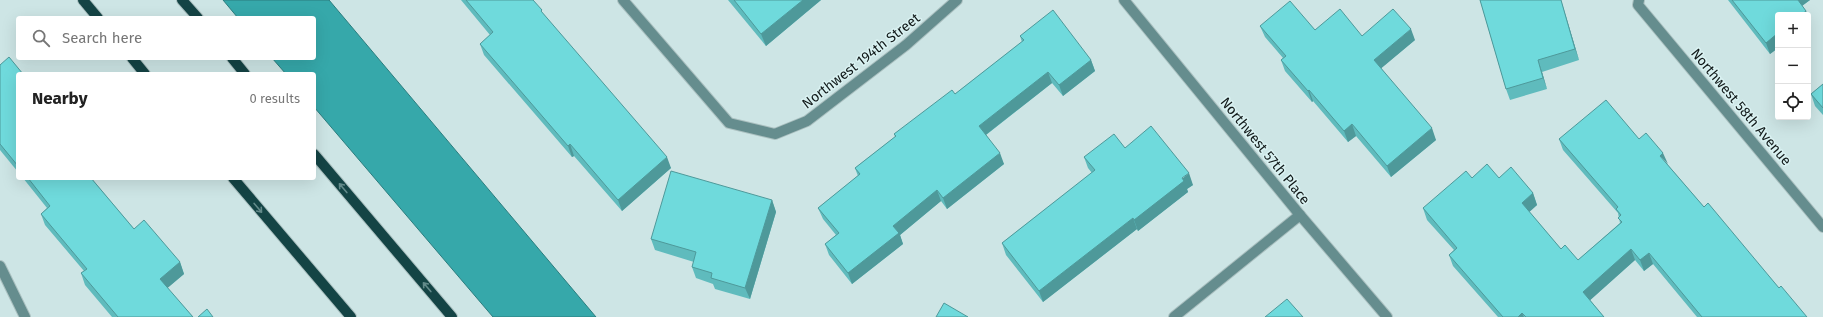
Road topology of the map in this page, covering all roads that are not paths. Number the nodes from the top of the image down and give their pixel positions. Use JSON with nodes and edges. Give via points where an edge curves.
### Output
{"nodes":[{"id":1,"x":83,"y":0,"type":"edge"},
{"id":2,"x":182,"y":0,"type":"edge"},
{"id":3,"x":623,"y":0,"type":"edge"},
{"id":4,"x":957,"y":0,"type":"edge"},
{"id":5,"x":1124,"y":0,"type":"edge"},
{"id":6,"x":1638,"y":2,"type":"edge"},
{"id":7,"x":96,"y":16,"type":"edge"},
{"id":8,"x":196,"y":16,"type":"edge"},
{"id":9,"x":134,"y":60,"type":"edge"},
{"id":10,"x":234,"y":60,"type":"edge"},
{"id":11,"x":143,"y":72,"type":"edge"},
{"id":12,"x":244,"y":72,"type":"edge"},
{"id":13,"x":316,"y":156,"type":"edge"},
{"id":14,"x":235,"y":180,"type":"edge"},
{"id":15,"x":1300,"y":215,"type":"junction"},
{"id":16,"x":1823,"y":227,"type":"edge"},
{"id":17,"x":0,"y":266,"type":"edge"},
{"id":18,"x":25,"y":317,"type":"edge"},
{"id":19,"x":351,"y":317,"type":"edge"},
{"id":20,"x":452,"y":317,"type":"edge"},
{"id":21,"x":1174,"y":317,"type":"edge"},
{"id":22,"x":1387,"y":317,"type":"edge"}],
"edges":[{"from":1,"to":7,"type":"main road"},
{"from":2,"to":8,"type":"main road"},
{"from":3,"to":4,"type":"street","name":"Northwest 194th Street","via":[[729,123],[774,134],[807,121],[906,45]]},
{"from":5,"to":15,"type":"street","name":"Northwest 57th Place"},
{"from":6,"to":16,"type":"street","name":"Northwest 58th Avenue"},
{"from":9,"to":11,"type":"main road"},
{"from":10,"to":12,"type":"main road"},
{"from":20,"to":13,"type":"main road","one_way":true},
{"from":14,"to":19,"type":"main road","one_way":true},
{"from":15,"to":21,"type":"street"},
{"from":15,"to":22,"type":"street","name":"Northwest 57th Place"},
{"from":17,"to":18,"type":"street"}]}
